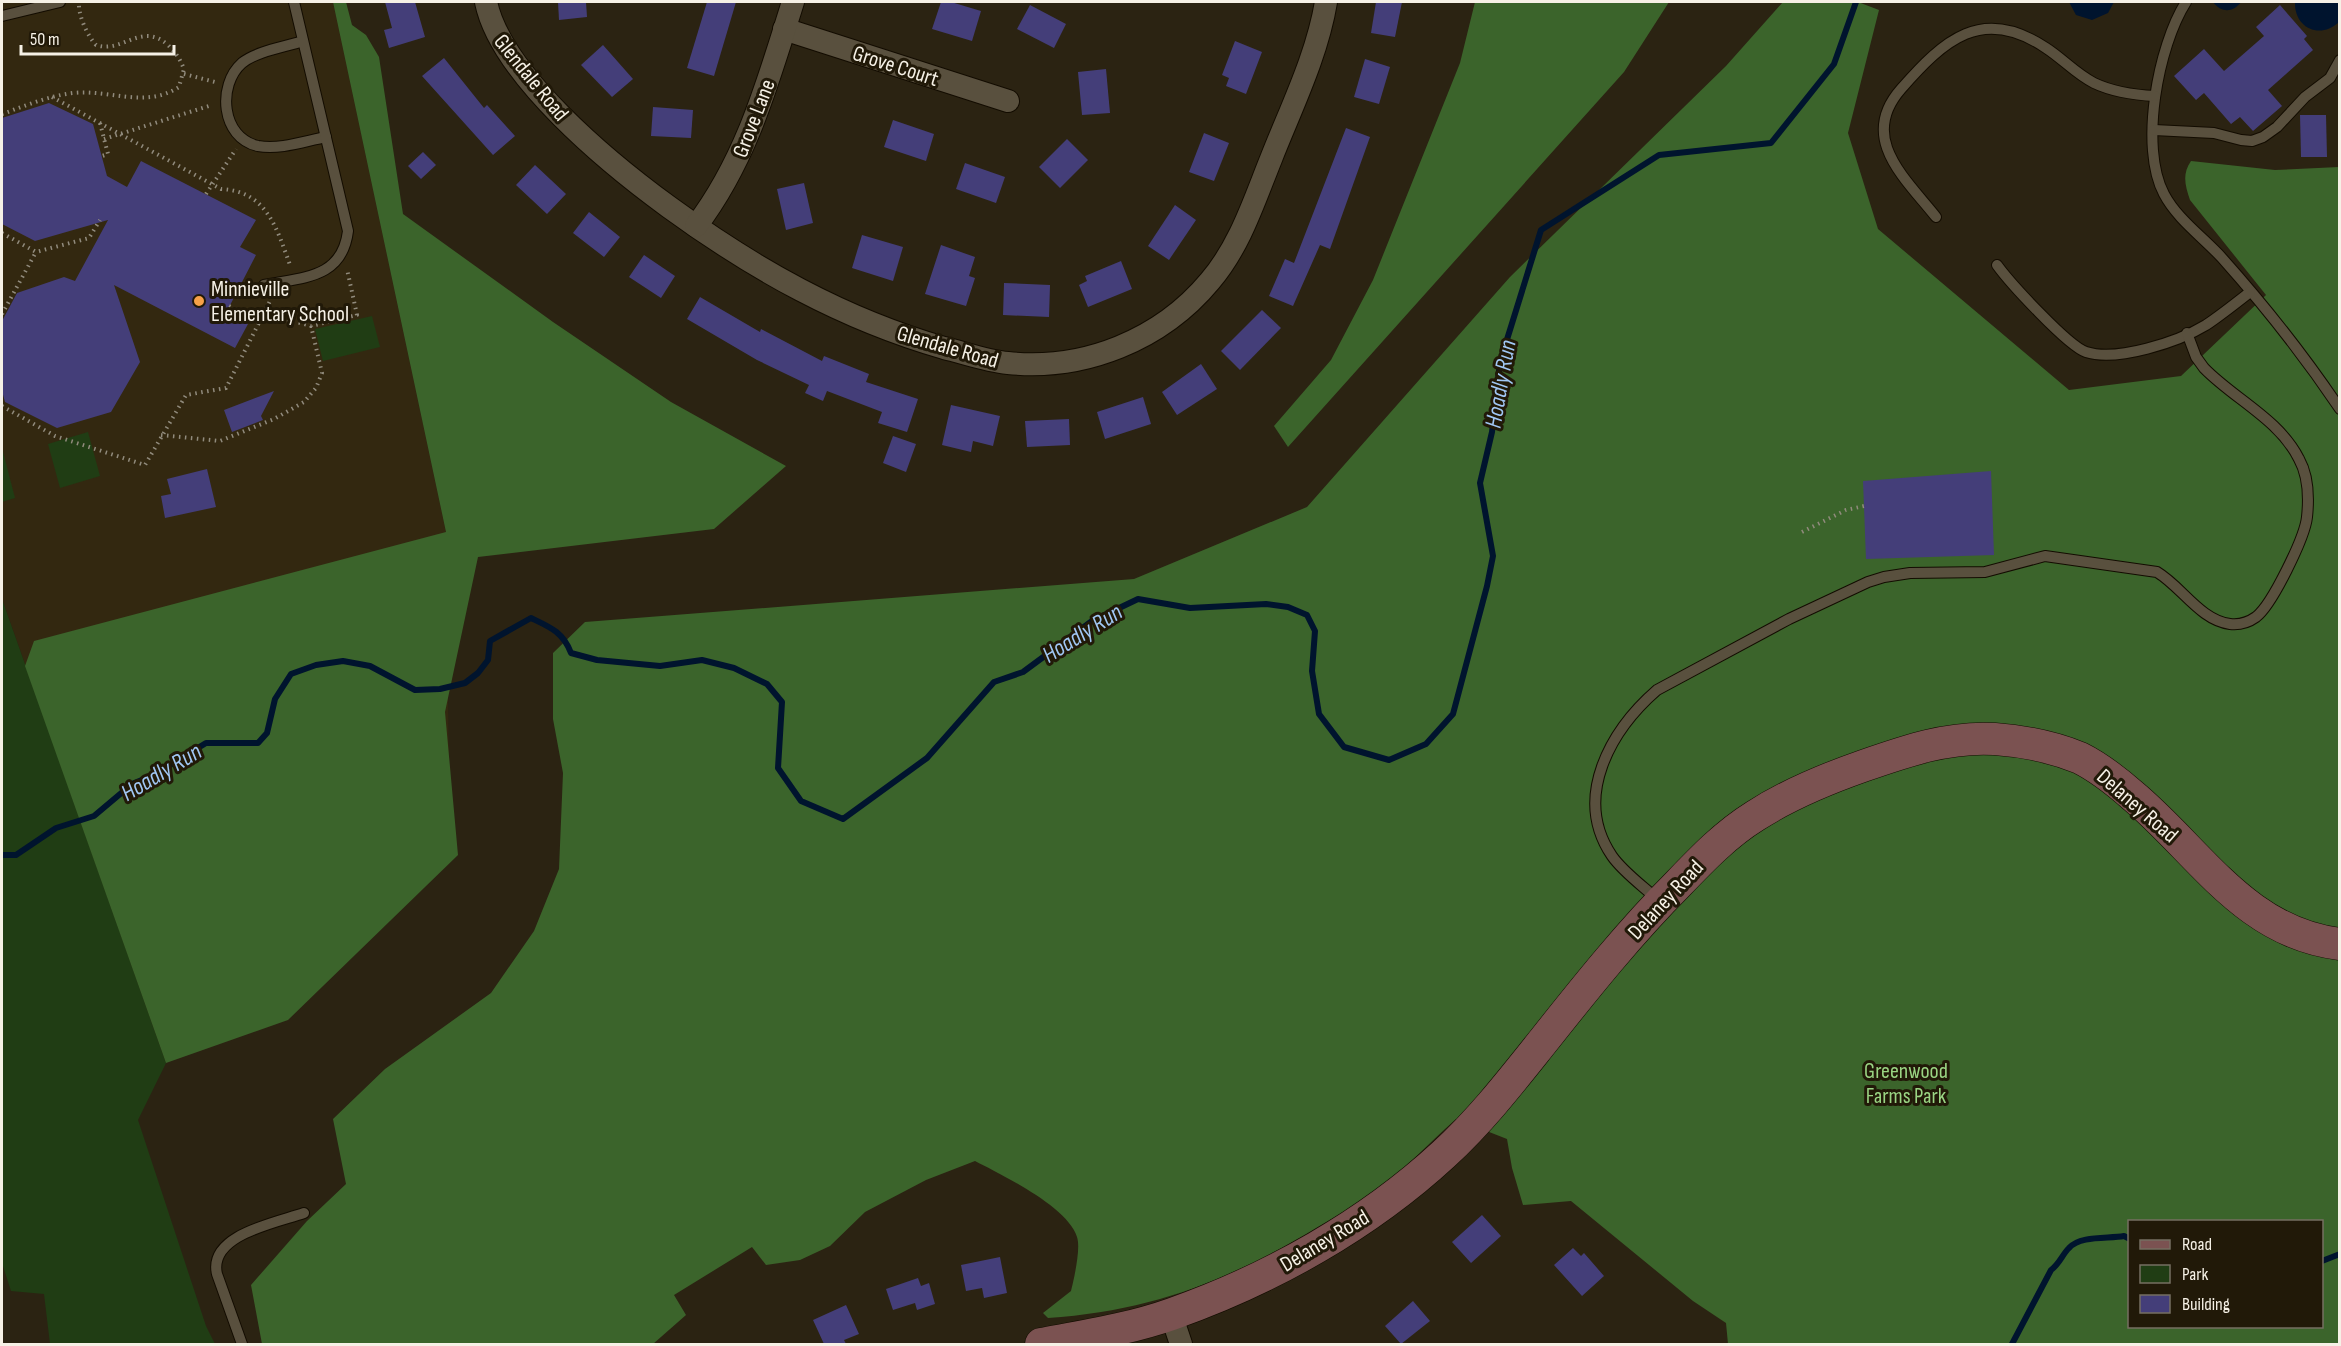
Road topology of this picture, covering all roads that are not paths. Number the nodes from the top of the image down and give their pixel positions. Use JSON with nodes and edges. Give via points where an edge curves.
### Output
{"nodes":[{"id":1,"x":60,"y":2,"type":"edge"},
{"id":2,"x":294,"y":2,"type":"edge"},
{"id":3,"x":486,"y":2,"type":"edge"},
{"id":4,"x":793,"y":2,"type":"edge"},
{"id":5,"x":1326,"y":2,"type":"edge"},
{"id":6,"x":2186,"y":2,"type":"edge"},
{"id":7,"x":2,"y":16,"type":"edge"},
{"id":8,"x":784,"y":29,"type":"junction"},
{"id":9,"x":303,"y":41,"type":"junction"},
{"id":10,"x":2340,"y":60,"type":"edge"},
{"id":11,"x":2156,"y":96,"type":"junction"},
{"id":12,"x":1008,"y":100,"type":"dead end"},
{"id":13,"x":2154,"y":130,"type":"junction"},
{"id":14,"x":326,"y":137,"type":"junction"},
{"id":15,"x":1936,"y":217,"type":"dead end"},
{"id":16,"x":696,"y":226,"type":"junction"},
{"id":17,"x":1997,"y":265,"type":"dead end"},
{"id":18,"x":264,"y":285,"type":"dead end"},
{"id":19,"x":2250,"y":292,"type":"junction"},
{"id":20,"x":2187,"y":333,"type":"junction"},
{"id":21,"x":2340,"y":409,"type":"edge"},
{"id":22,"x":1660,"y":902,"type":"junction"},
{"id":23,"x":2340,"y":944,"type":"edge"},
{"id":24,"x":304,"y":1213,"type":"dead end"},
{"id":25,"x":1172,"y":1314,"type":"junction"},
{"id":26,"x":242,"y":1344,"type":"edge"},
{"id":27,"x":1041,"y":1344,"type":"edge"},
{"id":28,"x":1181,"y":1344,"type":"edge"}],
"edges":[{"from":1,"to":7,"type":"lane"},
{"from":2,"to":9,"type":"lane"},
{"from":3,"to":16,"type":"street","name":"Glendale Road","via":[[502,44],[546,99],[630,179]]},
{"from":4,"to":8,"type":"street","name":"Grove Lane"},
{"from":5,"to":16,"type":"street","name":"Glendale Road","via":[[1310,61],[1243,230],[1226,260],[1180,311],[1126,345],[1086,358],[1038,364],[982,358],[857,317],[773,276]]},
{"from":6,"to":11,"type":"lane","via":[[2163,52]]},
{"from":8,"to":12,"type":"street","name":"Grove Court"},
{"from":8,"to":16,"type":"street","name":"Grove Lane","via":[[756,120],[714,203]]},
{"from":9,"to":14,"type":"lane"},
{"from":9,"to":14,"type":"lane","via":[[243,62],[228,86],[228,117],[243,139],[255,145],[276,146]]},
{"from":10,"to":13,"type":"lane","via":[[2330,78],[2263,137],[2252,141],[2214,132]]},
{"from":11,"to":13,"type":"lane"},
{"from":11,"to":15,"type":"lane","via":[[2128,94],[2094,83],[2047,48],[2013,30],[1970,31],[1953,39],[1920,65],[1894,96],[1882,124],[1890,158]]},
{"from":13,"to":19,"type":"lane","via":[[2155,168],[2164,194]]},
{"from":14,"to":18,"type":"lane","via":[[348,231],[344,251],[329,268],[316,275]]},
{"from":17,"to":20,"type":"lane","via":[[2013,286],[2084,352],[2123,354]]},
{"from":19,"to":20,"type":"lane"},
{"from":19,"to":21,"type":"lane"},
{"from":20,"to":22,"type":"lane","via":[[2204,368],[2285,438],[2303,469],[2308,504],[2304,532],[2262,612],[2246,622],[2229,623],[2210,616],[2157,572],[2045,556],[1985,572],[1884,577],[1834,597],[1657,690],[1635,710],[1612,741],[1597,783],[1601,829],[1611,855]]},
{"from":22,"to":23,"type":"street","name":"Delaney Road","via":[[1726,837],[1790,796],[1835,776],[1928,745],[1992,739],[2028,743],[2083,760],[2146,807],[2238,899],[2292,934]]},
{"from":22,"to":25,"type":"street","name":"Delaney Road","via":[[1513,1080],[1444,1154],[1392,1197],[1316,1248]]},
{"from":24,"to":26,"type":"lane","via":[[229,1240],[214,1263]]},
{"from":25,"to":27,"type":"street","name":"Delaney Road"},
{"from":25,"to":28,"type":"street"}]}
